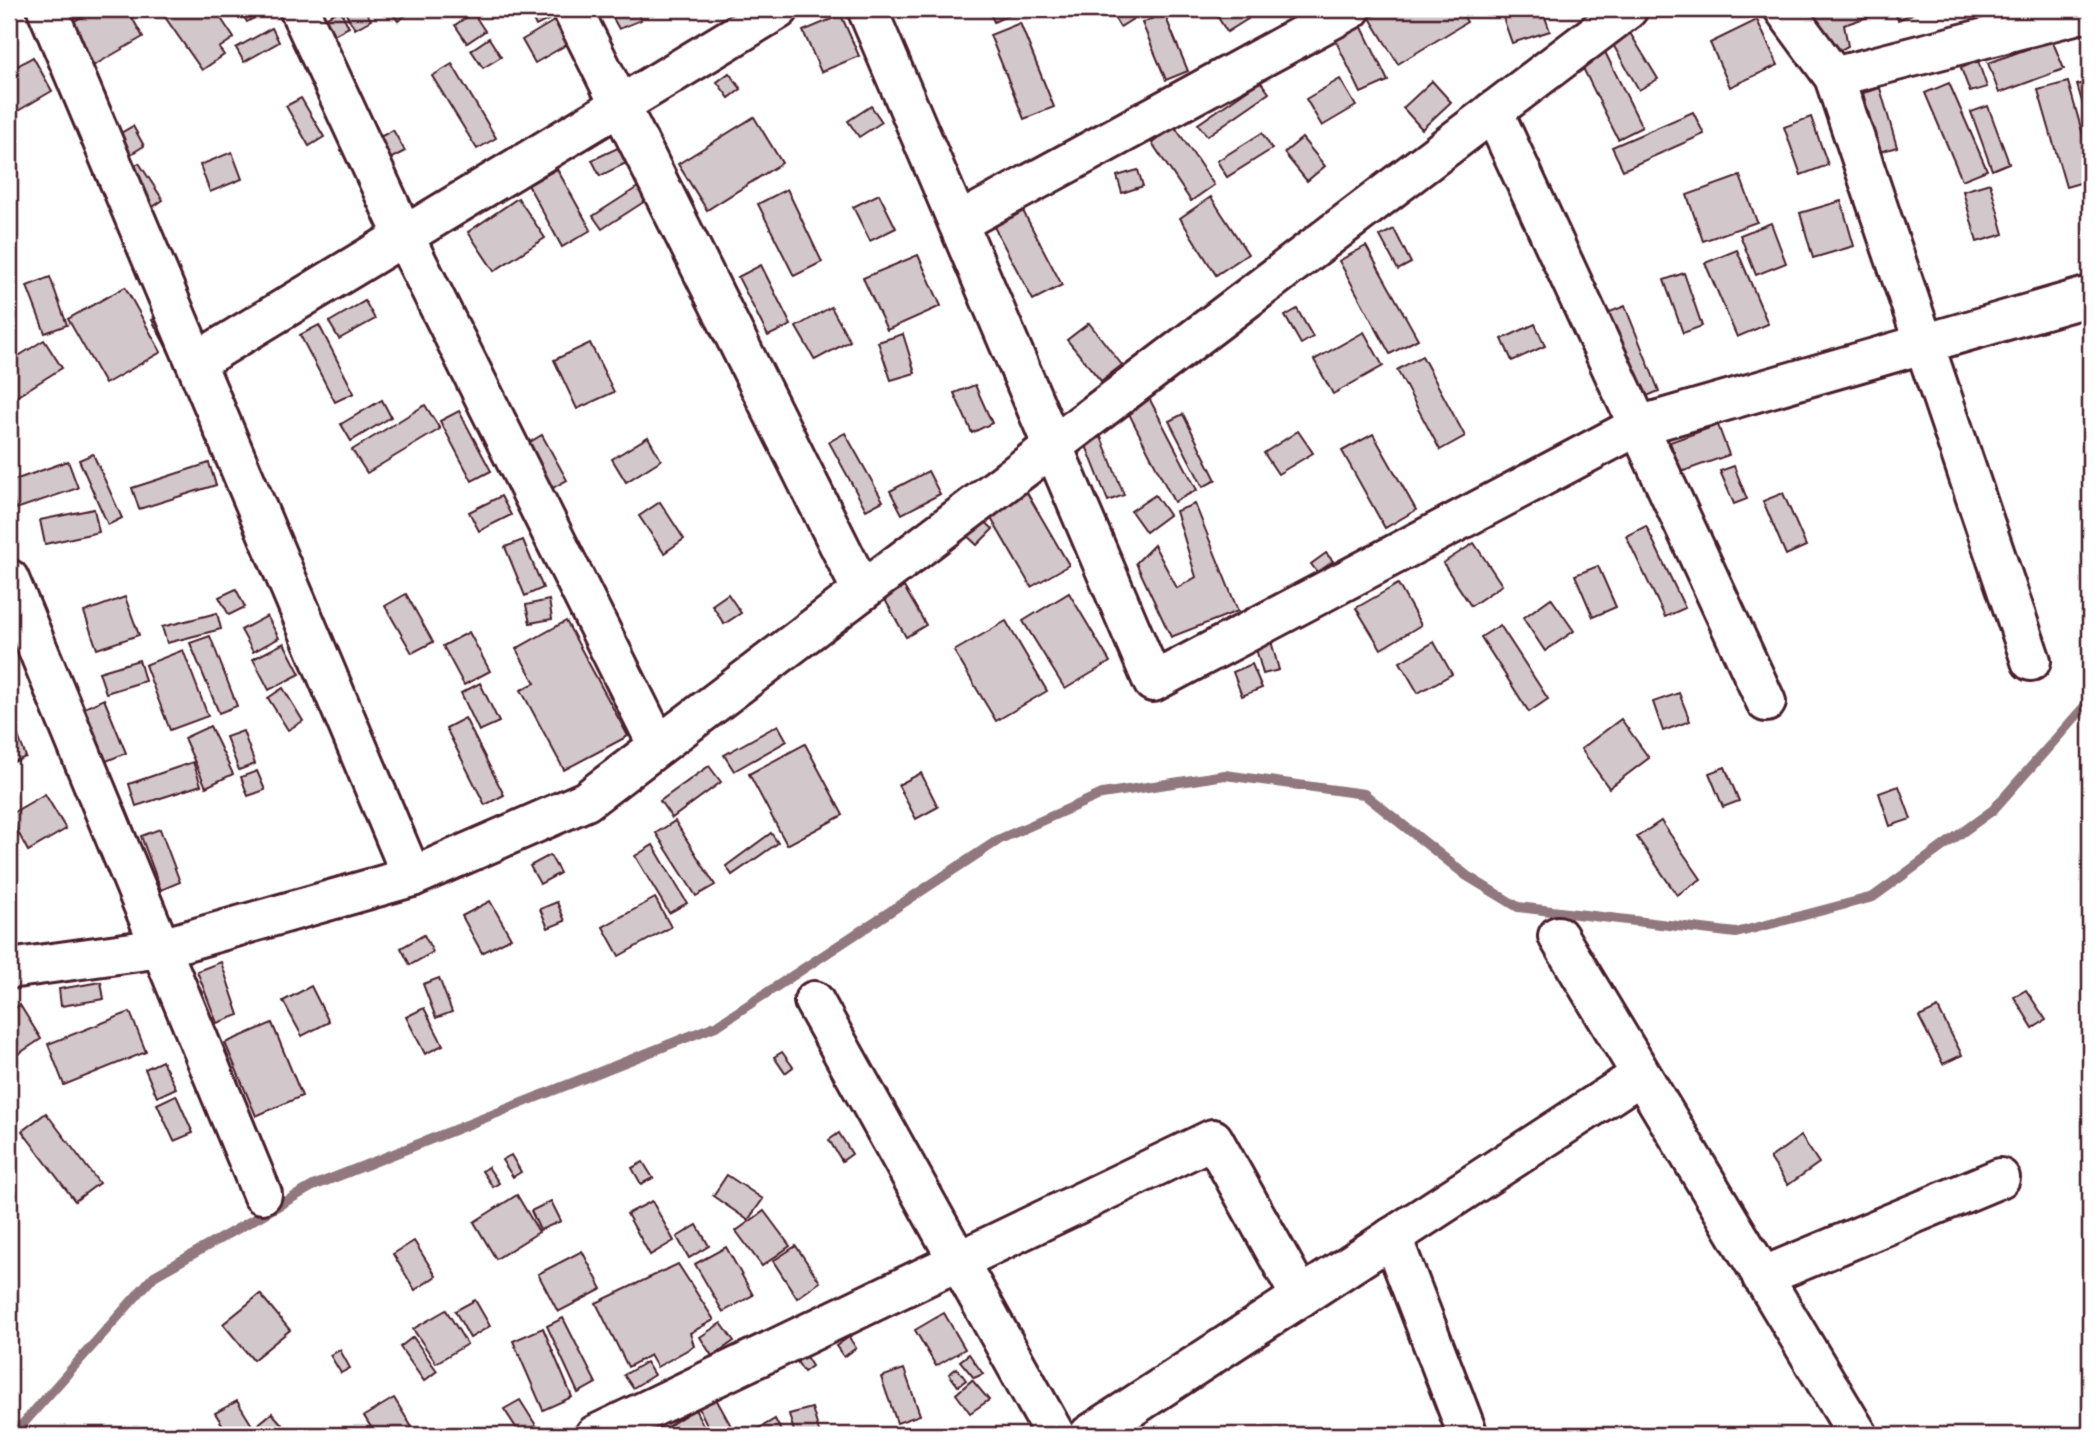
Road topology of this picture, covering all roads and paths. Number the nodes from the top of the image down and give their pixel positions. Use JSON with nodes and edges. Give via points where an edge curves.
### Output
{"nodes":[{"id":1,"x":47,"y":9,"type":"edge"},
{"id":2,"x":299,"y":9,"type":"edge"},
{"id":3,"x":572,"y":9,"type":"edge"},
{"id":4,"x":779,"y":9,"type":"edge"},
{"id":5,"x":867,"y":9,"type":"edge"},
{"id":6,"x":1351,"y":9,"type":"edge"},
{"id":7,"x":1628,"y":9,"type":"edge"},
{"id":8,"x":1784,"y":9,"type":"edge"},
{"id":9,"x":2090,"y":12,"type":"edge"},
{"id":10,"x":1302,"y":21,"type":"edge"},
{"id":11,"x":1834,"y":77,"type":"junction"},
{"id":12,"x":619,"y":104,"type":"junction"},
{"id":13,"x":1493,"y":111,"type":"junction"},
{"id":14,"x":958,"y":223,"type":"junction"},
{"id":15,"x":404,"y":236,"type":"junction"},
{"id":16,"x":2090,"y":296,"type":"edge"},
{"id":17,"x":1924,"y":344,"type":"junction"},
{"id":18,"x":195,"y":362,"type":"junction"},
{"id":19,"x":1638,"y":426,"type":"junction"},
{"id":20,"x":1053,"y":446,"type":"junction"},
{"id":21,"x":9,"y":579,"type":"edge"},
{"id":22,"x":862,"y":591,"type":"junction"},
{"id":23,"x":2031,"y":661,"type":"dead end"},
{"id":24,"x":1766,"y":702,"type":"dead end"},
{"id":25,"x":658,"y":746,"type":"junction"},
{"id":26,"x":412,"y":877,"type":"junction"},
{"id":27,"x":1558,"y":936,"type":"dead end"},
{"id":28,"x":161,"y":948,"type":"junction"},
{"id":29,"x":9,"y":969,"type":"edge"},
{"id":30,"x":814,"y":1001,"type":"dead end"},
{"id":31,"x":1641,"y":1075,"type":"junction"},
{"id":32,"x":2000,"y":1178,"type":"dead end"},
{"id":33,"x":262,"y":1195,"type":"dead end"},
{"id":34,"x":1392,"y":1237,"type":"junction"},
{"id":35,"x":958,"y":1261,"type":"junction"},
{"id":36,"x":1762,"y":1277,"type":"junction"},
{"id":37,"x":1301,"y":1297,"type":"junction"},
{"id":38,"x":595,"y":1435,"type":"edge"},
{"id":39,"x":1055,"y":1435,"type":"edge"},
{"id":40,"x":1089,"y":1435,"type":"edge"},
{"id":41,"x":1468,"y":1435,"type":"edge"},
{"id":42,"x":1858,"y":1435,"type":"edge"}],
"edges":[{"from":1,"to":18,"type":"street"},
{"from":2,"to":15,"type":"street"},
{"from":3,"to":12,"type":"street"},
{"from":4,"to":12,"type":"street"},
{"from":5,"to":14,"type":"street"},
{"from":6,"to":10,"type":"street"},
{"from":7,"to":13,"type":"street"},
{"from":8,"to":11,"type":"street"},
{"from":9,"to":11,"type":"street"},
{"from":10,"to":14,"type":"street"},
{"from":11,"to":17,"type":"street"},
{"from":12,"to":15,"type":"street"},
{"from":12,"to":22,"type":"street"},
{"from":13,"to":19,"type":"street"},
{"from":13,"to":20,"type":"street"},
{"from":14,"to":20,"type":"street"},
{"from":15,"to":18,"type":"street"},
{"from":15,"to":25,"type":"street"},
{"from":16,"to":17,"type":"street"},
{"from":17,"to":19,"type":"street"},
{"from":17,"to":23,"type":"street"},
{"from":18,"to":26,"type":"street"},
{"from":19,"to":20,"type":"street","via":[[1153,682]]},
{"from":19,"to":24,"type":"street"},
{"from":20,"to":22,"type":"street"},
{"from":21,"to":28,"type":"street"},
{"from":22,"to":25,"type":"street"},
{"from":25,"to":26,"type":"street","via":[[586,801]]},
{"from":26,"to":28,"type":"street"},
{"from":27,"to":31,"type":"street"},
{"from":28,"to":29,"type":"street"},
{"from":28,"to":33,"type":"street"},
{"from":30,"to":35,"type":"street"},
{"from":31,"to":34,"type":"street"},
{"from":31,"to":36,"type":"street"},
{"from":32,"to":36,"type":"street"},
{"from":34,"to":37,"type":"street"},
{"from":34,"to":41,"type":"street"},
{"from":35,"to":37,"type":"street","via":[[1213,1139]]},
{"from":35,"to":38,"type":"street"},
{"from":35,"to":39,"type":"street"},
{"from":36,"to":42,"type":"street"},
{"from":37,"to":40,"type":"street"}]}
